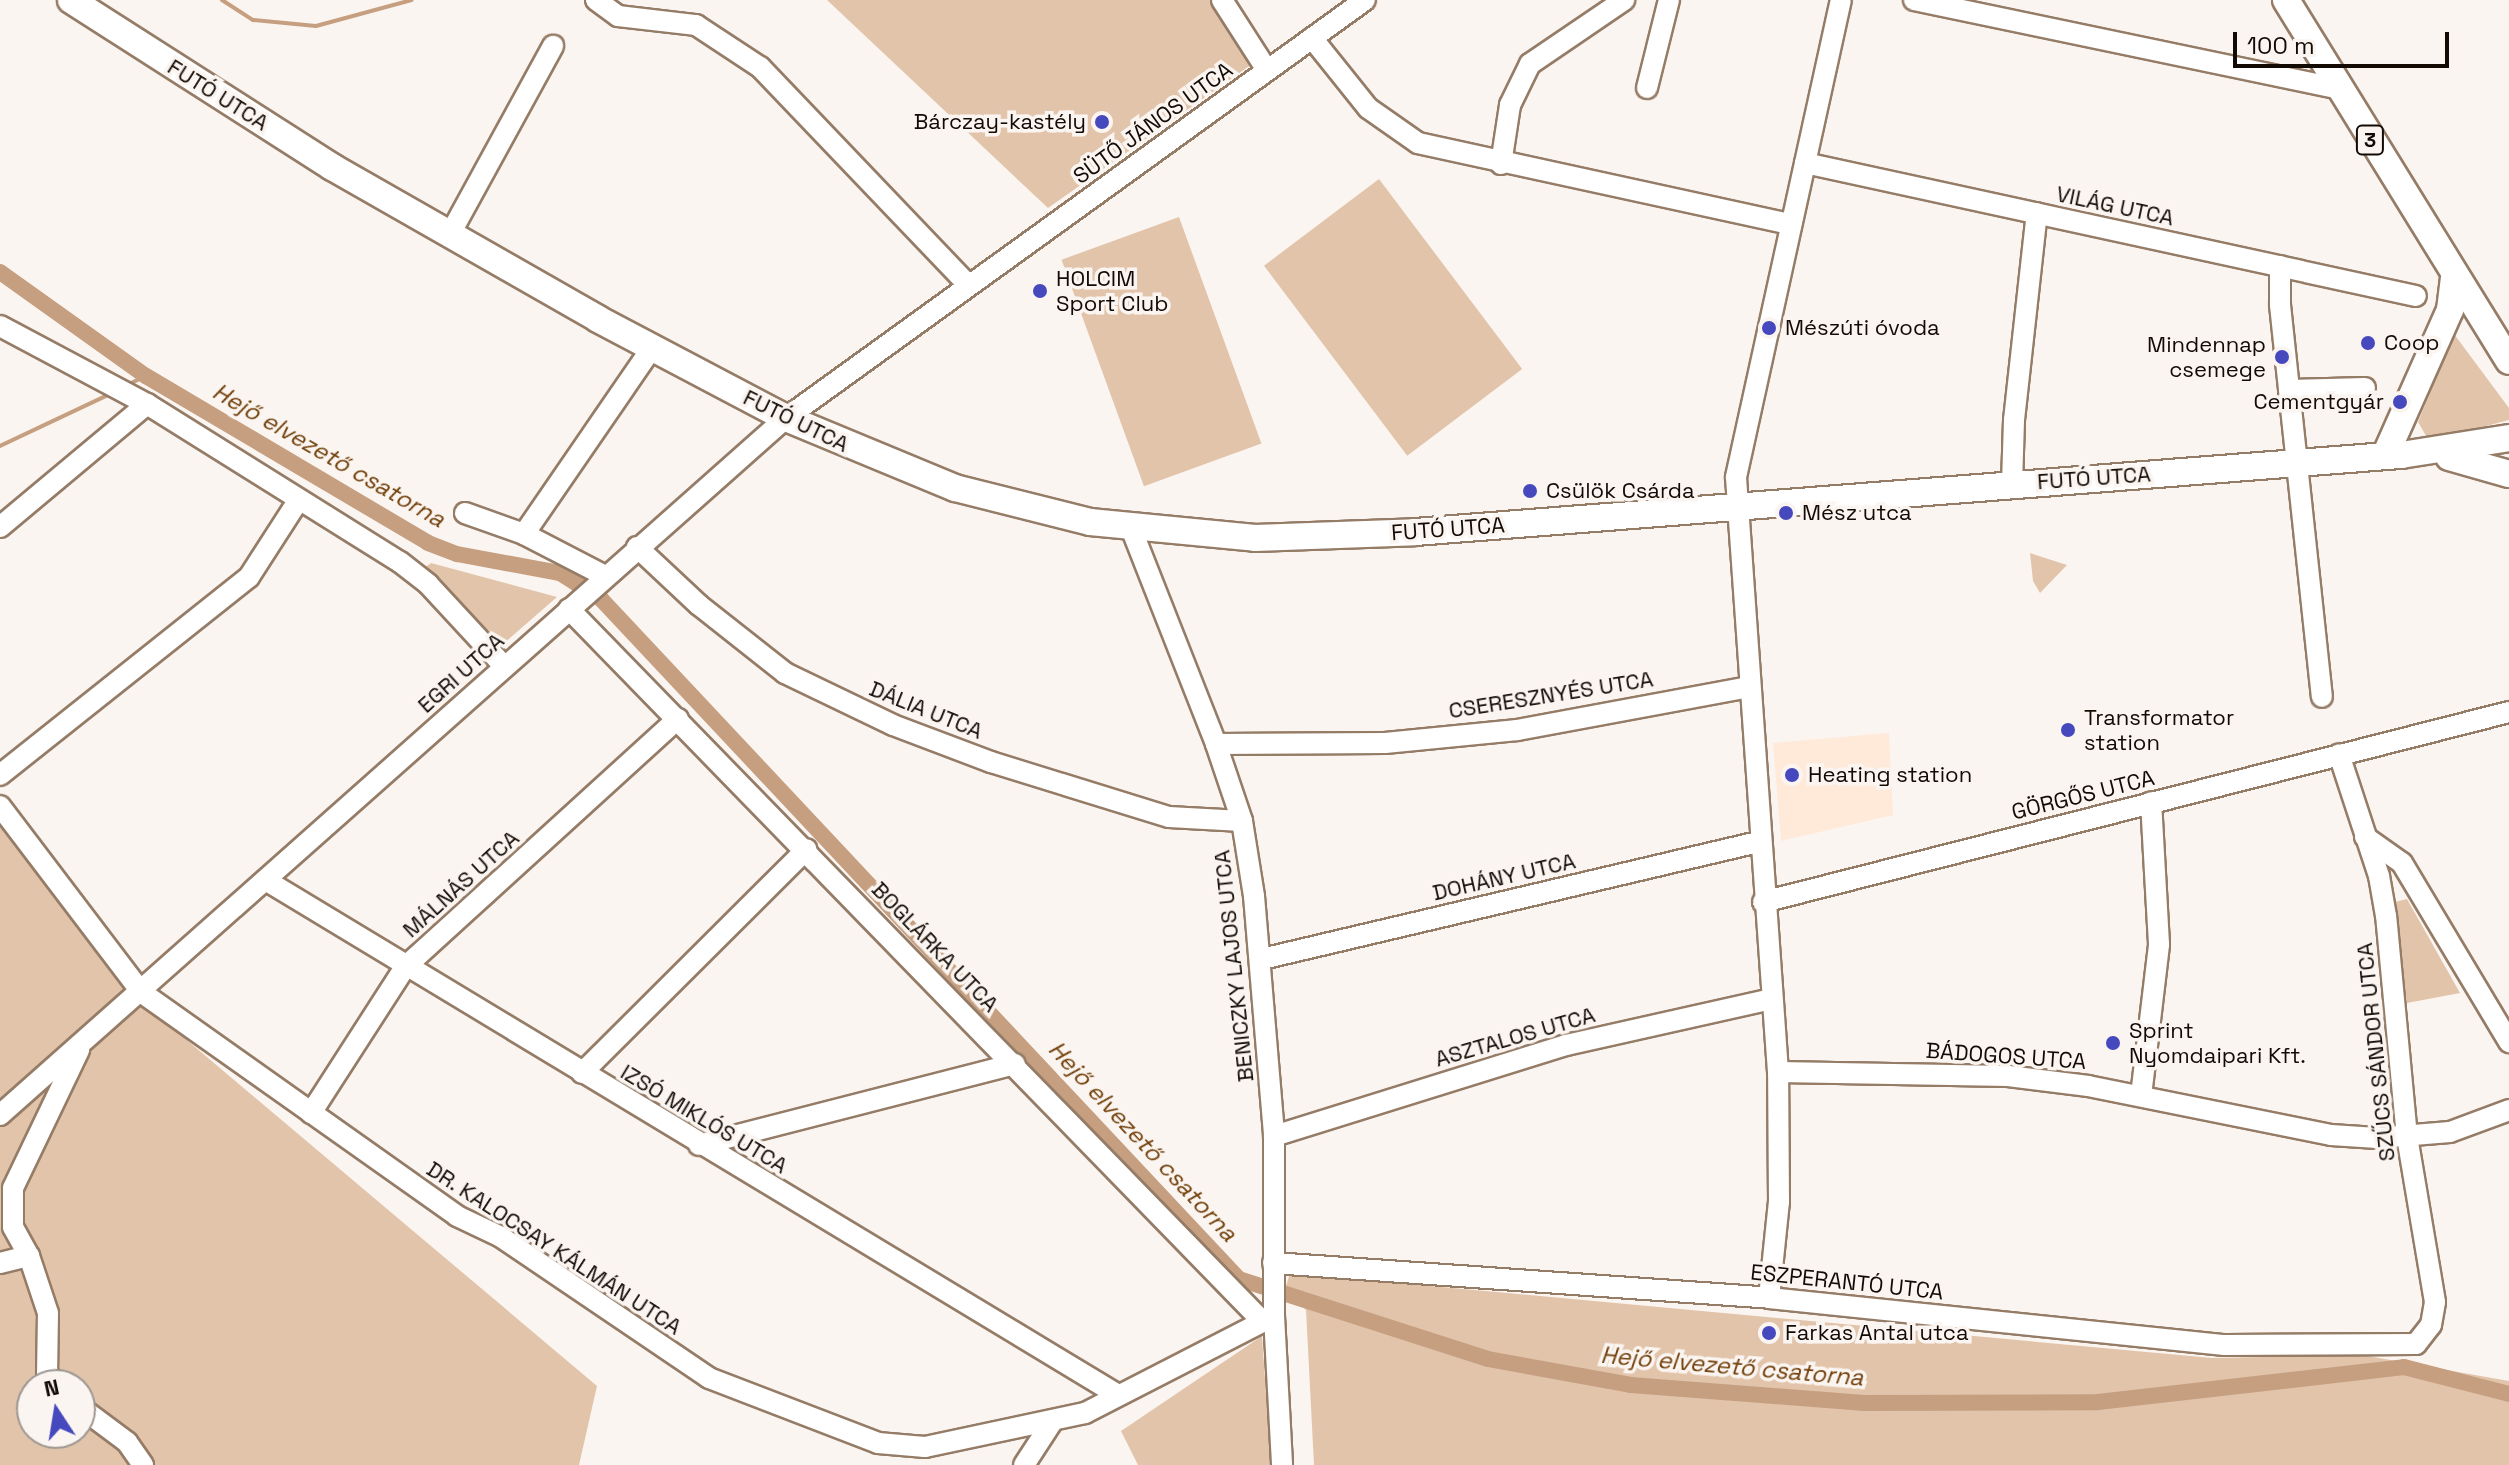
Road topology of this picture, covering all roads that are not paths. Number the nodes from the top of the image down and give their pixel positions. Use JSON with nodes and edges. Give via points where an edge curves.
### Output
{"nodes":[{"id":1,"x":71,"y":0,"type":"edge"},
{"id":2,"x":596,"y":0,"type":"edge"},
{"id":3,"x":1222,"y":0,"type":"edge"},
{"id":4,"x":1365,"y":0,"type":"edge"},
{"id":5,"x":1624,"y":0,"type":"edge"},
{"id":6,"x":1669,"y":0,"type":"edge"},
{"id":7,"x":1841,"y":0,"type":"edge"},
{"id":8,"x":1914,"y":0,"type":"edge"},
{"id":9,"x":2286,"y":0,"type":"edge"},
{"id":10,"x":1312,"y":38,"type":"junction"},
{"id":11,"x":553,"y":46,"type":"dead end"},
{"id":12,"x":1267,"y":70,"type":"junction"},
{"id":13,"x":1647,"y":88,"type":"dead end"},
{"id":14,"x":2339,"y":89,"type":"junction"},
{"id":15,"x":1805,"y":163,"type":"junction"},
{"id":16,"x":1501,"y":164,"type":"junction"},
{"id":17,"x":2037,"y":213,"type":"junction"},
{"id":18,"x":1791,"y":224,"type":"junction"},
{"id":19,"x":449,"y":236,"type":"junction"},
{"id":20,"x":2280,"y":266,"type":"junction"},
{"id":21,"x":2454,"y":279,"type":"junction"},
{"id":22,"x":968,"y":285,"type":"junction"},
{"id":23,"x":2416,"y":296,"type":"dead end"},
{"id":24,"x":0,"y":326,"type":"edge"},
{"id":25,"x":652,"y":348,"type":"junction"},
{"id":26,"x":2509,"y":361,"type":"edge"},
{"id":27,"x":2365,"y":388,"type":"dead end"},
{"id":28,"x":2289,"y":390,"type":"junction"},
{"id":29,"x":147,"y":404,"type":"junction"},
{"id":30,"x":786,"y":418,"type":"junction"},
{"id":31,"x":2509,"y":438,"type":"edge"},
{"id":32,"x":2430,"y":452,"type":"junction"},
{"id":33,"x":2385,"y":456,"type":"junction"},
{"id":34,"x":2296,"y":463,"type":"junction"},
{"id":35,"x":2509,"y":474,"type":"edge"},
{"id":36,"x":2012,"y":484,"type":"junction"},
{"id":37,"x":298,"y":501,"type":"junction"},
{"id":38,"x":1737,"y":506,"type":"junction"},
{"id":39,"x":465,"y":513,"type":"dead end"},
{"id":40,"x":0,"y":527,"type":"edge"},
{"id":41,"x":1131,"y":528,"type":"junction"},
{"id":42,"x":524,"y":534,"type":"junction"},
{"id":43,"x":637,"y":547,"type":"junction"},
{"id":44,"x":603,"y":575,"type":"junction"},
{"id":45,"x":572,"y":605,"type":"junction"},
{"id":46,"x":504,"y":666,"type":"junction"},
{"id":47,"x":1748,"y":687,"type":"junction"},
{"id":48,"x":2322,"y":697,"type":"dead end"},
{"id":49,"x":2509,"y":712,"type":"edge"},
{"id":50,"x":678,"y":719,"type":"junction"},
{"id":51,"x":1216,"y":744,"type":"junction"},
{"id":52,"x":2339,"y":754,"type":"junction"},
{"id":53,"x":0,"y":775,"type":"edge"},
{"id":54,"x":2151,"y":802,"type":"junction"},
{"id":55,"x":0,"y":806,"type":"edge"},
{"id":56,"x":1242,"y":821,"type":"junction"},
{"id":57,"x":2365,"y":837,"type":"junction"},
{"id":58,"x":1758,"y":842,"type":"junction"},
{"id":59,"x":807,"y":849,"type":"junction"},
{"id":60,"x":267,"y":881,"type":"junction"},
{"id":61,"x":1763,"y":902,"type":"junction"},
{"id":62,"x":1262,"y":959,"type":"junction"},
{"id":63,"x":405,"y":967,"type":"junction"},
{"id":64,"x":141,"y":992,"type":"junction"},
{"id":65,"x":1772,"y":999,"type":"junction"},
{"id":66,"x":2509,"y":1042,"type":"edge"},
{"id":67,"x":82,"y":1043,"type":"junction"},
{"id":68,"x":1015,"y":1064,"type":"junction"},
{"id":69,"x":1778,"y":1072,"type":"junction"},
{"id":70,"x":582,"y":1073,"type":"junction"},
{"id":71,"x":2141,"y":1096,"type":"junction"},
{"id":72,"x":2509,"y":1110,"type":"edge"},
{"id":73,"x":311,"y":1113,"type":"junction"},
{"id":74,"x":0,"y":1115,"type":"edge"},
{"id":75,"x":1274,"y":1136,"type":"junction"},
{"id":76,"x":2407,"y":1137,"type":"junction"},
{"id":77,"x":699,"y":1145,"type":"junction"},
{"id":78,"x":29,"y":1256,"type":"junction"},
{"id":79,"x":0,"y":1263,"type":"edge"},
{"id":80,"x":1273,"y":1269,"type":"junction"},
{"id":81,"x":1769,"y":1298,"type":"junction"},
{"id":82,"x":1270,"y":1313,"type":"junction"},
{"id":83,"x":2416,"y":1344,"type":"joint"},
{"id":84,"x":47,"y":1369,"type":"edge"},
{"id":85,"x":1118,"y":1395,"type":"junction"},
{"id":86,"x":96,"y":1419,"type":"edge"},
{"id":87,"x":1052,"y":1422,"type":"junction"},
{"id":88,"x":143,"y":1465,"type":"edge"},
{"id":89,"x":1024,"y":1465,"type":"edge"},
{"id":90,"x":1282,"y":1465,"type":"edge"}],
"edges":[{"from":1,"to":19,"type":"main road","name":"FUTÓ UTCA"},
{"from":2,"to":22,"type":"street","via":[[618,16],[696,25],[760,67]]},
{"from":3,"to":12,"type":"street"},
{"from":4,"to":10,"type":"street","name":"SÜTŐ JÁNOS UTCA"},
{"from":5,"to":16,"type":"street","via":[[1530,64],[1510,105]]},
{"from":6,"to":13,"type":"street"},
{"from":7,"to":15,"type":"street"},
{"from":8,"to":14,"type":"street"},
{"from":9,"to":14,"type":"main road","number":"3"},
{"from":10,"to":12,"type":"street","name":"SÜTŐ JÁNOS UTCA"},
{"from":10,"to":16,"type":"street","via":[[1368,108],[1400,135]]},
{"from":11,"to":19,"type":"street"},
{"from":12,"to":22,"type":"street","name":"SÜTŐ JÁNOS UTCA"},
{"from":14,"to":21,"type":"main road","number":"3"},
{"from":15,"to":17,"type":"street","name":"VILÁG UTCA"},
{"from":15,"to":18,"type":"street"},
{"from":16,"to":18,"type":"street"},
{"from":17,"to":20,"type":"street","name":"VILÁG UTCA"},
{"from":17,"to":36,"type":"street"},
{"from":18,"to":38,"type":"street","via":[[1736,477]]},
{"from":19,"to":25,"type":"main road","name":"FUTÓ UTCA"},
{"from":20,"to":23,"type":"street","name":"VILÁG UTCA"},
{"from":20,"to":28,"type":"street"},
{"from":21,"to":26,"type":"main road","number":"3"},
{"from":21,"to":33,"type":"main road","via":[[2450,310]]},
{"from":22,"to":30,"type":"street","name":"EGRI UTCA"},
{"from":24,"to":29,"type":"street"},
{"from":25,"to":30,"type":"main road","name":"FUTÓ UTCA"},
{"from":25,"to":42,"type":"street"},
{"from":27,"to":28,"type":"street"},
{"from":28,"to":34,"type":"street"},
{"from":29,"to":37,"type":"street"},
{"from":29,"to":40,"type":"street"},
{"from":30,"to":41,"type":"main road","name":"FUTÓ UTCA","via":[[881,461],[966,491]]},
{"from":30,"to":43,"type":"street","name":"EGRI UTCA"},
{"from":31,"to":32,"type":"main road","name":"FUTÓ UTCA"},
{"from":32,"to":33,"type":"main road","name":"FUTÓ UTCA"},
{"from":32,"to":35,"type":"main road"},
{"from":33,"to":34,"type":"main road","name":"FUTÓ UTCA"},
{"from":34,"to":36,"type":"main road","name":"FUTÓ UTCA"},
{"from":34,"to":48,"type":"street"},
{"from":36,"to":38,"type":"main road","name":"FUTÓ UTCA"},
{"from":37,"to":46,"type":"street","via":[[428,584]]},
{"from":37,"to":53,"type":"street","via":[[249,577]]},
{"from":38,"to":41,"type":"main road","name":"FUTÓ UTCA","via":[[1316,538]]},
{"from":38,"to":47,"type":"street"},
{"from":39,"to":42,"type":"street"},
{"from":41,"to":51,"type":"street","name":"BENICZKY LAJOS UTCA"},
{"from":42,"to":44,"type":"street"},
{"from":43,"to":44,"type":"street","name":"EGRI UTCA"},
{"from":43,"to":56,"type":"street","name":"DÁLIA UTCA","via":[[785,673],[893,725],[991,762],[1169,817]]},
{"from":44,"to":45,"type":"street","name":"EGRI UTCA"},
{"from":45,"to":46,"type":"street","name":"EGRI UTCA"},
{"from":45,"to":50,"type":"street","name":"BOGLÁRKA UTCA"},
{"from":46,"to":60,"type":"street","name":"EGRI UTCA"},
{"from":47,"to":51,"type":"street","name":"CSERESZNYÉS UTCA","via":[[1517,730],[1385,743]]},
{"from":47,"to":58,"type":"street"},
{"from":49,"to":52,"type":"street","name":"GÖRGŐS UTCA"},
{"from":50,"to":59,"type":"street","name":"BOGLÁRKA UTCA"},
{"from":50,"to":63,"type":"street","name":"MÁLNÁS UTCA"},
{"from":51,"to":56,"type":"street","name":"BENICZKY LAJOS UTCA"},
{"from":52,"to":54,"type":"street","name":"GÖRGŐS UTCA"},
{"from":52,"to":57,"type":"street","name":"SZŰCS SÁNDOR UTCA"},
{"from":54,"to":61,"type":"street","name":"GÖRGŐS UTCA"},
{"from":54,"to":71,"type":"street","via":[[2159,944]]},
{"from":55,"to":64,"type":"street","name":"DR. KALOCSAY KÁLMÁN UTCA"},
{"from":56,"to":62,"type":"street","name":"BENICZKY LAJOS UTCA"},
{"from":57,"to":66,"type":"street","via":[[2402,863]]},
{"from":57,"to":76,"type":"street","name":"SZŰCS SÁNDOR UTCA","via":[[2386,916]]},
{"from":58,"to":61,"type":"street"},
{"from":58,"to":62,"type":"street","name":"DOHÁNY UTCA"},
{"from":59,"to":68,"type":"street","name":"BOGLÁRKA UTCA"},
{"from":59,"to":70,"type":"street"},
{"from":60,"to":63,"type":"street","name":"IZSÓ MIKLÓS UTCA"},
{"from":60,"to":64,"type":"street","name":"EGRI UTCA"},
{"from":61,"to":65,"type":"street"},
{"from":62,"to":75,"type":"street","name":"BENICZKY LAJOS UTCA"},
{"from":63,"to":70,"type":"street","name":"IZSÓ MIKLÓS UTCA"},
{"from":63,"to":73,"type":"street","name":"MÁLNÁS UTCA"},
{"from":64,"to":67,"type":"street","name":"EGRI UTCA"},
{"from":64,"to":73,"type":"street","name":"DR. KALOCSAY KÁLMÁN UTCA"},
{"from":65,"to":69,"type":"street"},
{"from":65,"to":75,"type":"street","name":"ASZTALOS UTCA","via":[[1566,1045]]},
{"from":67,"to":74,"type":"street","name":"EGRI UTCA"},
{"from":67,"to":78,"type":"street","via":[[13,1188],[13,1227]]},
{"from":68,"to":77,"type":"street"},
{"from":68,"to":82,"type":"street","name":"BOGLÁRKA UTCA"},
{"from":69,"to":71,"type":"street","name":"BÁDOGOS UTCA","via":[[2008,1076]]},
{"from":69,"to":81,"type":"street","via":[[1779,1202]]},
{"from":70,"to":77,"type":"street","name":"IZSÓ MIKLÓS UTCA"},
{"from":71,"to":76,"type":"street","name":"BÁDOGOS UTCA","via":[[2331,1135]]},
{"from":72,"to":76,"type":"street","name":"BÁDOGOS UTCA","via":[[2450,1132]]},
{"from":73,"to":87,"type":"street","name":"DR. KALOCSAY KÁLMÁN UTCA","via":[[457,1216],[501,1237],[709,1378],[901,1448],[965,1442]]},
{"from":75,"to":80,"type":"street","name":"BENICZKY LAJOS UTCA"},
{"from":76,"to":83,"type":"street","name":"SZŰCS SÁNDOR UTCA","via":[[2435,1302],[2431,1325]]},
{"from":77,"to":85,"type":"street","name":"IZSÓ MIKLÓS UTCA"},
{"from":78,"to":79,"type":"street"},
{"from":78,"to":84,"type":"street","via":[[48,1313]]},
{"from":80,"to":81,"type":"street","name":"ESZPERANTÓ UTCA"},
{"from":80,"to":82,"type":"street","name":"BENICZKY LAJOS UTCA"},
{"from":81,"to":83,"type":"street","name":"ESZPERANTÓ UTCA","via":[[2225,1345]]},
{"from":82,"to":85,"type":"street","name":"DR. KALOCSAY KÁLMÁN UTCA"},
{"from":82,"to":90,"type":"street","name":"BENICZKY LAJOS UTCA"},
{"from":85,"to":87,"type":"street","name":"DR. KALOCSAY KÁLMÁN UTCA"},
{"from":86,"to":88,"type":"street","via":[[127,1442]]},
{"from":87,"to":89,"type":"street"}]}
